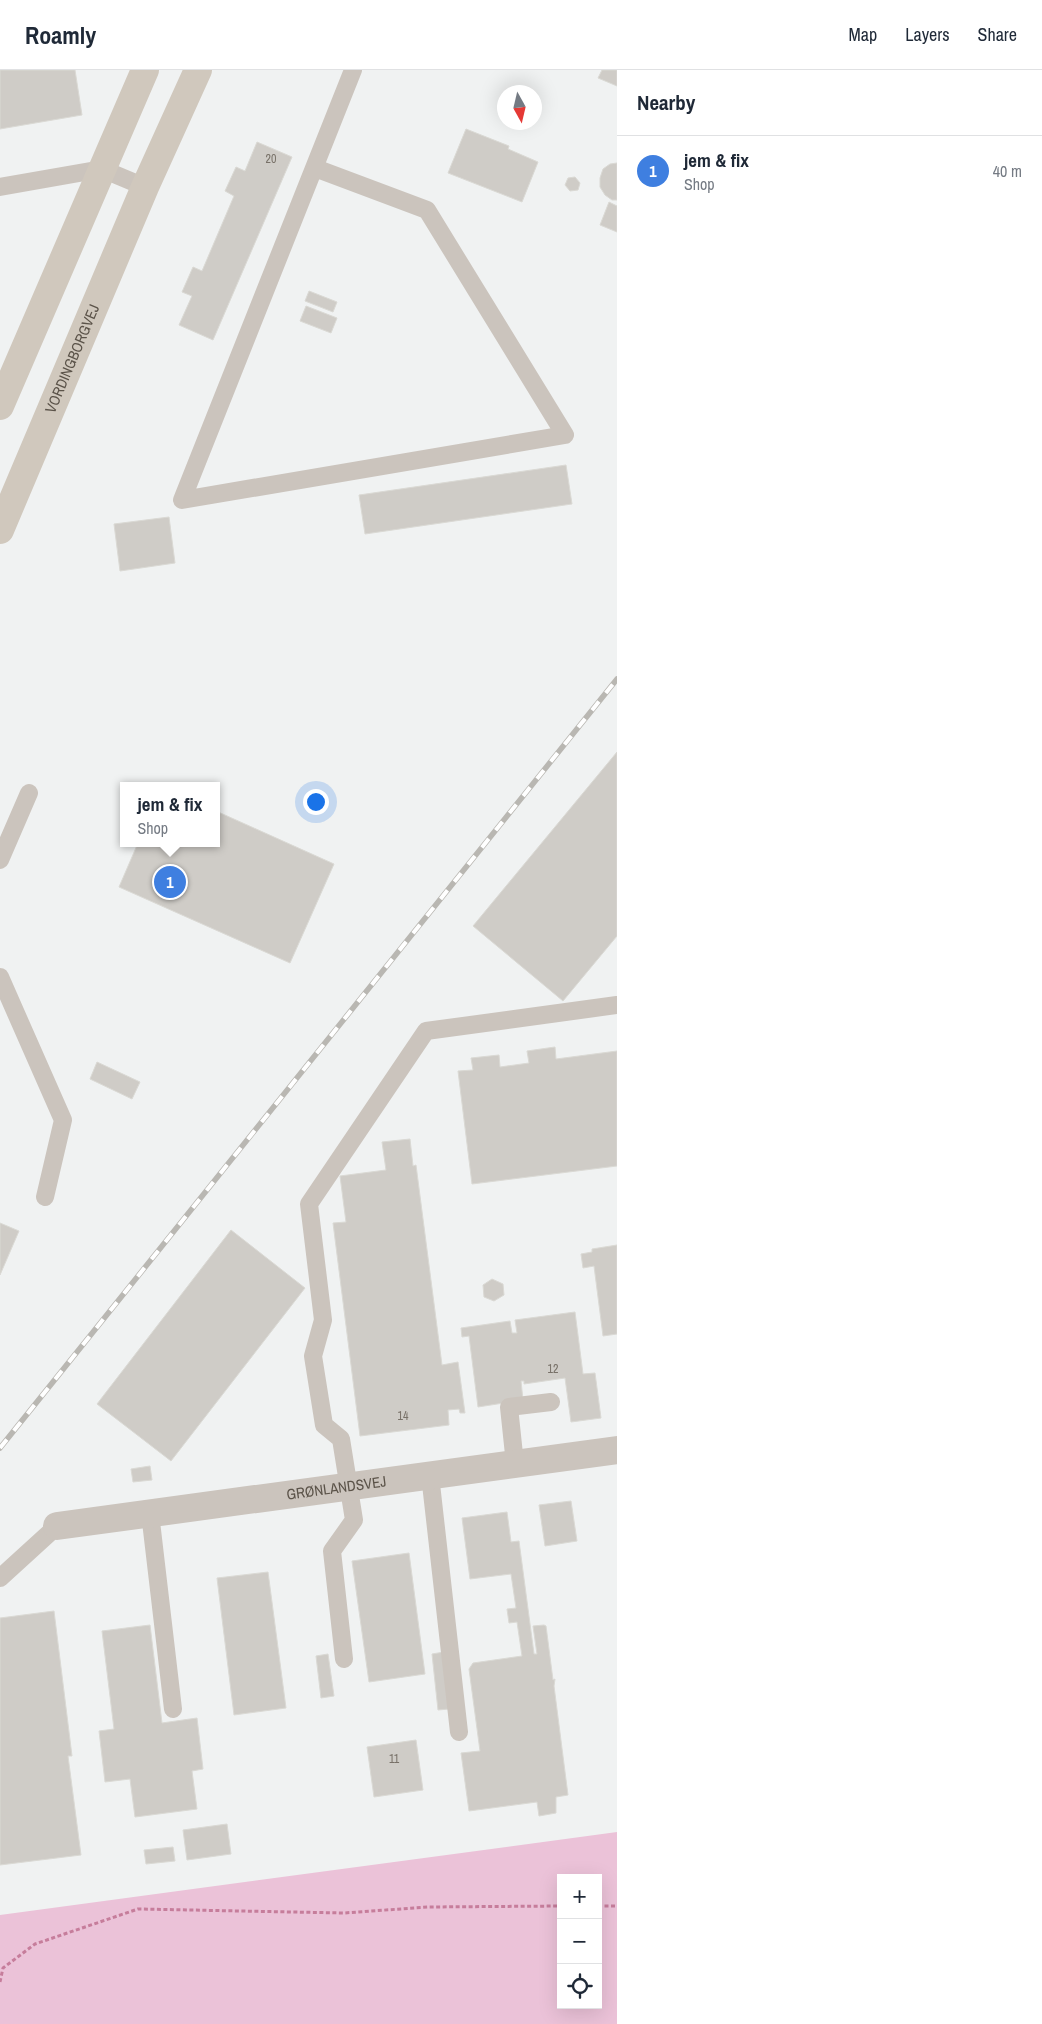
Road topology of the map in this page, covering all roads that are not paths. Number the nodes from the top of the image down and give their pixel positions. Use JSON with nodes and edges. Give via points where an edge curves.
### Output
{"nodes":[{"id":1,"x":145,"y":70,"type":"edge"},
{"id":2,"x":198,"y":70,"type":"edge"},
{"id":3,"x":354,"y":70,"type":"edge"},
{"id":4,"x":315,"y":168,"type":"junction"},
{"id":5,"x":102,"y":169,"type":"junction"},
{"id":6,"x":0,"y":187,"type":"edge"},
{"id":7,"x":145,"y":187,"type":"junction"},
{"id":8,"x":0,"y":406,"type":"edge"},
{"id":9,"x":0,"y":530,"type":"edge"},
{"id":10,"x":29,"y":793,"type":"dead end"},
{"id":11,"x":0,"y":860,"type":"edge"},
{"id":12,"x":0,"y":977,"type":"edge"},
{"id":13,"x":617,"y":1005,"type":"edge"},
{"id":14,"x":45,"y":1198,"type":"dead end"},
{"id":15,"x":551,"y":1402,"type":"dead end"},
{"id":16,"x":617,"y":1450,"type":"edge"},
{"id":17,"x":515,"y":1464,"type":"junction"},
{"id":18,"x":430,"y":1475,"type":"junction"},
{"id":19,"x":349,"y":1486,"type":"junction"},
{"id":20,"x":150,"y":1513,"type":"junction"},
{"id":21,"x":57,"y":1526,"type":"joint"},
{"id":22,"x":0,"y":1578,"type":"edge"},
{"id":23,"x":344,"y":1658,"type":"dead end"},
{"id":24,"x":173,"y":1709,"type":"dead end"},
{"id":25,"x":459,"y":1732,"type":"dead end"}],
"edges":[{"from":1,"to":5,"type":"main road"},
{"from":2,"to":7,"type":"main road","name":"VORDINGBORGVEJ"},
{"from":3,"to":4,"type":"lane"},
{"from":4,"to":4,"type":"lane","via":[[426,210],[565,435],[182,500]]},
{"from":5,"to":6,"type":"lane"},
{"from":5,"to":7,"type":"lane"},
{"from":5,"to":8,"type":"main road"},
{"from":7,"to":9,"type":"main road","name":"VORDINGBORGVEJ"},
{"from":10,"to":11,"type":"lane"},
{"from":12,"to":14,"type":"lane","via":[[63,1120]]},
{"from":13,"to":19,"type":"lane","via":[[426,1031],[309,1204],[323,1320],[313,1356],[324,1424],[341,1439]]},
{"from":15,"to":17,"type":"lane","via":[[509,1408]]},
{"from":16,"to":17,"type":"street","name":"GRØNLANDSVEJ"},
{"from":17,"to":18,"type":"street","name":"GRØNLANDSVEJ"},
{"from":18,"to":19,"type":"street","name":"GRØNLANDSVEJ"},
{"from":18,"to":25,"type":"lane"},
{"from":19,"to":20,"type":"street","name":"GRØNLANDSVEJ"},
{"from":19,"to":23,"type":"lane","via":[[354,1520],[332,1550]]},
{"from":20,"to":21,"type":"street","name":"GRØNLANDSVEJ"},
{"from":20,"to":24,"type":"lane"},
{"from":21,"to":22,"type":"lane"}]}
